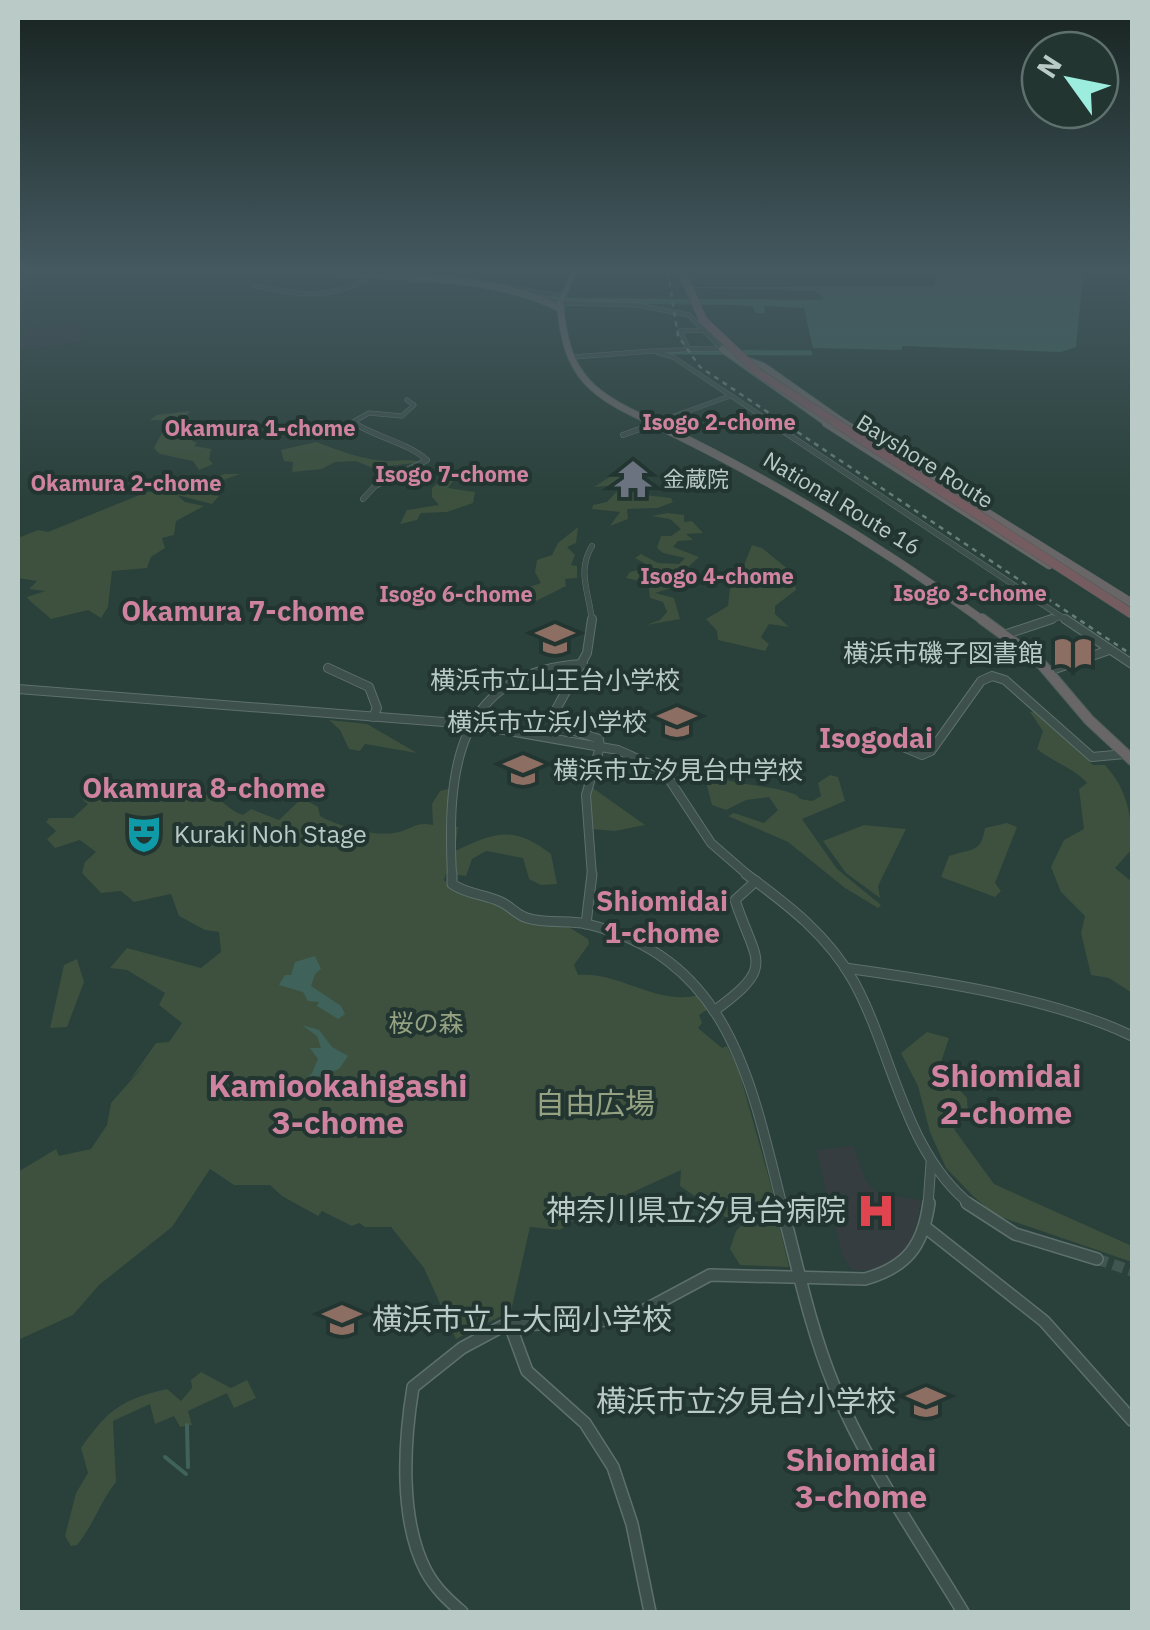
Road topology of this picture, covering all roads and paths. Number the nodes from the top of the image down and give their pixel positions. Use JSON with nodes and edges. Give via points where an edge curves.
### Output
{"nodes":[{"id":1,"x":568,"y":348,"type":"edge"},
{"id":2,"x":688,"y":348,"type":"joint"},
{"id":3,"x":722,"y":348,"type":"edge"},
{"id":4,"x":733,"y":348,"type":"edge"},
{"id":5,"x":679,"y":349,"type":"junction"},
{"id":6,"x":697,"y":349,"type":"junction"},
{"id":7,"x":653,"y":351,"type":"junction"},
{"id":8,"x":726,"y":352,"type":"junction"},
{"id":9,"x":572,"y":357,"type":"junction"},
{"id":10,"x":772,"y":374,"type":"junction"},
{"id":11,"x":758,"y":377,"type":"junction"},
{"id":12,"x":730,"y":396,"type":"junction"},
{"id":13,"x":407,"y":400,"type":"dead end"},
{"id":14,"x":656,"y":423,"type":"junction"},
{"id":15,"x":623,"y":435,"type":"dead end"},
{"id":16,"x":867,"y":437,"type":"junction"},
{"id":17,"x":856,"y":441,"type":"junction"},
{"id":18,"x":362,"y":499,"type":"dead end"},
{"id":19,"x":592,"y":546,"type":"dead end"},
{"id":20,"x":1063,"y":560,"type":"junction"},
{"id":21,"x":1048,"y":565,"type":"junction"},
{"id":22,"x":1089,"y":576,"type":"junction"},
{"id":23,"x":1074,"y":581,"type":"junction"},
{"id":24,"x":1132,"y":611,"type":"edge"},
{"id":25,"x":1060,"y":617,"type":"junction"},
{"id":26,"x":1006,"y":634,"type":"junction"},
{"id":27,"x":1113,"y":653,"type":"junction"},
{"id":28,"x":583,"y":664,"type":"junction"},
{"id":29,"x":1132,"y":666,"type":"edge"},
{"id":30,"x":328,"y":668,"type":"dead end"},
{"id":31,"x":1052,"y":670,"type":"junction"},
{"id":32,"x":18,"y":689,"type":"edge"},
{"id":33,"x":374,"y":716,"type":"junction"},
{"id":34,"x":469,"y":724,"type":"junction"},
{"id":35,"x":901,"y":746,"type":"dead end"},
{"id":36,"x":600,"y":747,"type":"junction"},
{"id":37,"x":1130,"y":755,"type":"edge"},
{"id":38,"x":756,"y":881,"type":"junction"},
{"id":39,"x":586,"y":924,"type":"junction"},
{"id":40,"x":845,"y":968,"type":"junction"},
{"id":41,"x":714,"y":1011,"type":"junction"},
{"id":42,"x":1129,"y":1031,"type":"edge"},
{"id":43,"x":931,"y":1163,"type":"junction"},
{"id":44,"x":925,"y":1227,"type":"junction"},
{"id":45,"x":1097,"y":1260,"type":"tunnel mouth"},
{"id":46,"x":800,"y":1275,"type":"junction"},
{"id":47,"x":510,"y":1325,"type":"junction"},
{"id":48,"x":1132,"y":1420,"type":"edge"},
{"id":49,"x":462,"y":1612,"type":"edge"},
{"id":50,"x":650,"y":1612,"type":"edge"},
{"id":51,"x":962,"y":1612,"type":"edge"}],
"edges":[{"from":1,"to":9,"type":"highway","name":"National Route 16"},
{"from":2,"to":5,"type":"street"},
{"from":2,"to":6,"type":"street"},
{"from":3,"to":8,"type":"street"},
{"from":4,"to":24,"type":"highway","name":"Bayshore Route","bridge":true,"via":[[759,373]]},
{"from":5,"to":6,"type":"street"},
{"from":5,"to":7,"type":"street"},
{"from":6,"to":8,"type":"street"},
{"from":7,"to":9,"type":"street"},
{"from":7,"to":12,"type":"street"},
{"from":8,"to":10,"type":"highway"},
{"from":8,"to":11,"type":"highway"},
{"from":9,"to":14,"type":"highway","name":"National Route 16","via":[[596,393]]},
{"from":10,"to":11,"type":"highway","via":[[755,368]]},
{"from":10,"to":16,"type":"highway"},
{"from":11,"to":17,"type":"highway"},
{"from":12,"to":14,"type":"street"},
{"from":12,"to":25,"type":"street"},
{"from":13,"to":18,"type":"street","via":[[414,404],[402,416],[368,413],[353,422],[427,460],[372,487]]},
{"from":14,"to":15,"type":"street"},
{"from":14,"to":26,"type":"highway","name":"National Route 16","via":[[884,549]]},
{"from":16,"to":17,"type":"highway","via":[[847,430]]},
{"from":16,"to":20,"type":"highway"},
{"from":17,"to":21,"type":"highway"},
{"from":19,"to":28,"type":"street","via":[[581,569],[592,618]]},
{"from":20,"to":21,"type":"highway","via":[[1061,567]]},
{"from":20,"to":22,"type":"highway"},
{"from":21,"to":23,"type":"highway"},
{"from":22,"to":23,"type":"highway"},
{"from":22,"to":24,"type":"highway"},
{"from":23,"to":24,"type":"highway"},
{"from":25,"to":26,"type":"street"},
{"from":25,"to":27,"type":"street"},
{"from":26,"to":31,"type":"highway","name":"National Route 16"},
{"from":26,"to":37,"type":"highway","name":"National Route 16"},
{"from":27,"to":29,"type":"street"},
{"from":27,"to":31,"type":"street"},
{"from":28,"to":34,"type":"street","via":[[534,670]]},
{"from":28,"to":36,"type":"street","via":[[554,718],[599,739]]},
{"from":30,"to":33,"type":"street","via":[[368,687]]},
{"from":31,"to":37,"type":"highway","name":"National Route 16"},
{"from":32,"to":33,"type":"street"},
{"from":33,"to":34,"type":"street"},
{"from":34,"to":36,"type":"street"},
{"from":34,"to":39,"type":"street","via":[[448,814],[452,884],[530,920]]},
{"from":35,"to":37,"type":"street","via":[[922,755],[931,751],[981,681],[992,676],[1092,757]]},
{"from":36,"to":38,"type":"street","via":[[655,764],[702,832]]},
{"from":36,"to":39,"type":"street","via":[[584,800],[592,869]]},
{"from":38,"to":40,"type":"street","via":[[810,924]]},
{"from":38,"to":41,"type":"street","via":[[735,900],[758,952],[758,972]]},
{"from":39,"to":41,"type":"street","via":[[668,958]]},
{"from":40,"to":42,"type":"street","via":[[920,978]]},
{"from":40,"to":43,"type":"street"},
{"from":41,"to":46,"type":"street","via":[[749,1076]]},
{"from":43,"to":44,"type":"street"},
{"from":43,"to":45,"type":"street","via":[[992,1222]]},
{"from":44,"to":46,"type":"street","via":[[916,1254],[888,1274]]},
{"from":44,"to":48,"type":"street","via":[[1044,1322]]},
{"from":46,"to":47,"type":"street","via":[[710,1275],[629,1318]]},
{"from":46,"to":51,"type":"street","via":[[844,1410]]},
{"from":47,"to":49,"type":"street","via":[[472,1341],[410,1392],[412,1532],[430,1577]]},
{"from":47,"to":50,"type":"street","via":[[527,1372],[585,1423],[612,1467]]}]}
